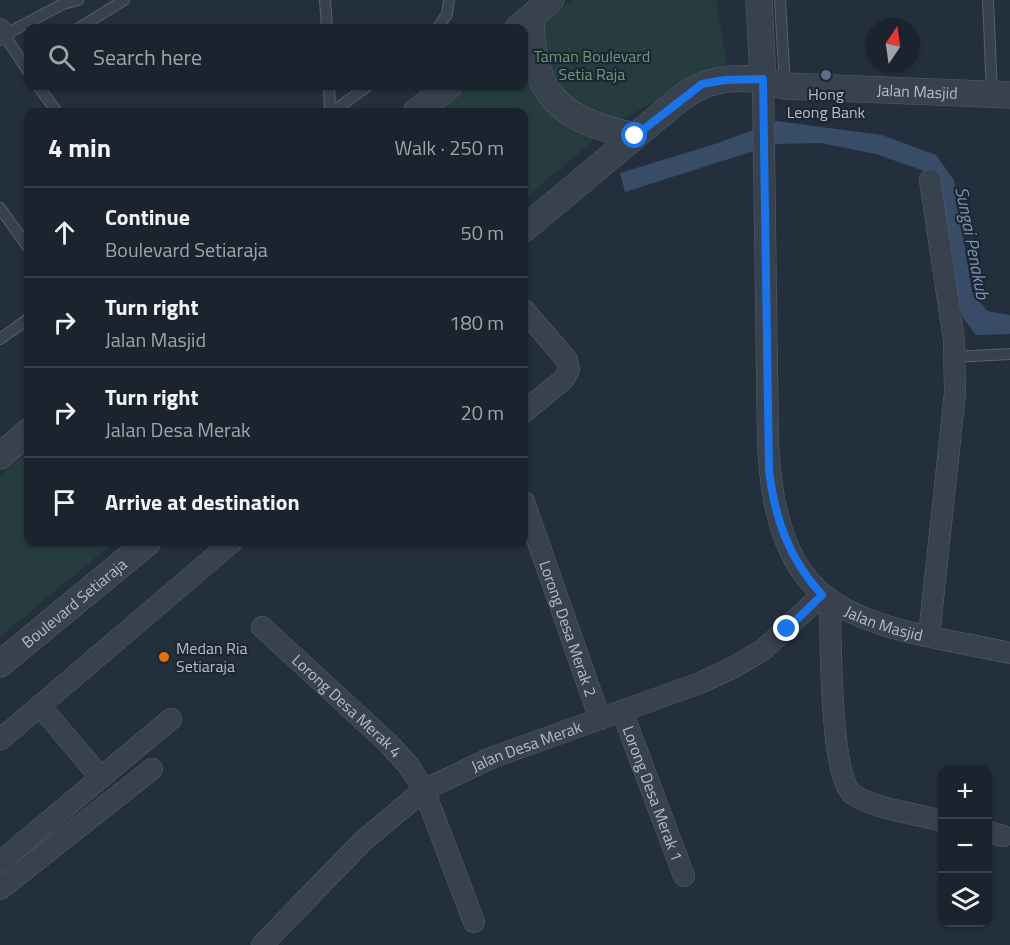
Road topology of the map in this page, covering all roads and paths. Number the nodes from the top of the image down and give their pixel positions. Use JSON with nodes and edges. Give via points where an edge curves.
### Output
{"nodes":[{"id":1,"x":78,"y":0,"type":"edge"},
{"id":2,"x":124,"y":0,"type":"edge"},
{"id":3,"x":325,"y":0,"type":"edge"},
{"id":4,"x":449,"y":0,"type":"edge"},
{"id":5,"x":551,"y":0,"type":"edge"},
{"id":6,"x":759,"y":0,"type":"edge"},
{"id":7,"x":780,"y":0,"type":"edge"},
{"id":8,"x":988,"y":0,"type":"edge"},
{"id":9,"x":524,"y":23,"type":"edge"},
{"id":10,"x":85,"y":24,"type":"edge"},
{"id":11,"x":327,"y":24,"type":"edge"},
{"id":12,"x":441,"y":24,"type":"edge"},
{"id":13,"x":1,"y":34,"type":"edge"},
{"id":14,"x":528,"y":39,"type":"edge"},
{"id":15,"x":24,"y":61,"type":"edge"},
{"id":16,"x":774,"y":82,"type":"junction"},
{"id":17,"x":41,"y":90,"type":"edge"},
{"id":18,"x":329,"y":90,"type":"edge"},
{"id":19,"x":362,"y":90,"type":"edge"},
{"id":20,"x":444,"y":90,"type":"edge"},
{"id":21,"x":1001,"y":94,"type":"edge"},
{"id":22,"x":54,"y":108,"type":"edge"},
{"id":23,"x":331,"y":108,"type":"edge"},
{"id":24,"x":337,"y":108,"type":"edge"},
{"id":25,"x":421,"y":108,"type":"edge"},
{"id":26,"x":635,"y":136,"type":"junction"},
{"id":27,"x":930,"y":180,"type":"dead end"},
{"id":28,"x":1,"y":210,"type":"edge"},
{"id":29,"x":528,"y":226,"type":"edge"},
{"id":30,"x":24,"y":242,"type":"edge"},
{"id":31,"x":528,"y":315,"type":"edge"},
{"id":32,"x":24,"y":322,"type":"edge"},
{"id":33,"x":0,"y":339,"type":"edge"},
{"id":34,"x":1010,"y":354,"type":"edge"},
{"id":35,"x":954,"y":357,"type":"junction"},
{"id":36,"x":528,"y":409,"type":"edge"},
{"id":37,"x":24,"y":435,"type":"edge"},
{"id":38,"x":0,"y":456,"type":"edge"},
{"id":39,"x":528,"y":513,"type":"edge"},
{"id":40,"x":143,"y":546,"type":"edge"},
{"id":41,"x":227,"y":546,"type":"edge"},
{"id":42,"x":826,"y":598,"type":"junction"},
{"id":43,"x":262,"y":627,"type":"dead end"},
{"id":44,"x":928,"y":636,"type":"junction"},
{"id":45,"x":1010,"y":654,"type":"edge"},
{"id":46,"x":0,"y":664,"type":"edge"},
{"id":47,"x":40,"y":706,"type":"junction"},
{"id":48,"x":622,"y":711,"type":"junction"},
{"id":49,"x":171,"y":719,"type":"dead end"},
{"id":50,"x":600,"y":719,"type":"junction"},
{"id":51,"x":0,"y":740,"type":"edge"},
{"id":52,"x":152,"y":769,"type":"dead end"},
{"id":53,"x":101,"y":777,"type":"junction"},
{"id":54,"x":424,"y":790,"type":"junction"},
{"id":55,"x":938,"y":820,"type":"edge"},
{"id":56,"x":0,"y":862,"type":"edge"},
{"id":57,"x":684,"y":876,"type":"dead end"},
{"id":58,"x":0,"y":889,"type":"edge"},
{"id":59,"x":474,"y":922,"type":"dead end"},
{"id":60,"x":262,"y":945,"type":"edge"}],
"edges":[{"from":1,"to":13,"type":"lane"},
{"from":2,"to":10,"type":"lane"},
{"from":3,"to":11,"type":"lane"},
{"from":4,"to":12,"type":"lane"},
{"from":5,"to":9,"type":"street"},
{"from":6,"to":16,"type":"street"},
{"from":7,"to":16,"type":"lane"},
{"from":8,"to":21,"type":"lane"},
{"from":13,"to":15,"type":"lane"},
{"from":14,"to":26,"type":"street","via":[[548,92],[575,117]]},
{"from":16,"to":21,"type":"street","name":"Jalan Masjid"},
{"from":16,"to":26,"type":"street","via":[[725,80],[702,84]]},
{"from":16,"to":42,"type":"street","name":"Jalan Masjid","via":[[764,105],[771,487],[784,539],[807,579]]},
{"from":17,"to":22,"type":"lane"},
{"from":18,"to":23,"type":"lane"},
{"from":19,"to":24,"type":"lane"},
{"from":20,"to":25,"type":"street"},
{"from":26,"to":29,"type":"street"},
{"from":27,"to":35,"type":"street"},
{"from":28,"to":30,"type":"lane"},
{"from":31,"to":36,"type":"street","via":[[567,360],[569,370],[564,379]]},
{"from":32,"to":33,"type":"lane"},
{"from":34,"to":35,"type":"lane"},
{"from":35,"to":44,"type":"street","via":[[949,454]]},
{"from":37,"to":38,"type":"street"},
{"from":39,"to":50,"type":"street","name":"Lorong Desa Merak 2"},
{"from":40,"to":46,"type":"street","name":"Boulevard Setiaraja"},
{"from":41,"to":47,"type":"street"},
{"from":42,"to":44,"type":"street","name":"Jalan Masjid","via":[[865,620]]},
{"from":42,"to":48,"type":"street","name":"Jalan Desa Merak","via":[[763,650],[734,668]]},
{"from":42,"to":55,"type":"street","via":[[835,736],[844,783],[864,801]]},
{"from":43,"to":54,"type":"street","name":"Lorong Desa Merak 4","via":[[388,743]]},
{"from":44,"to":45,"type":"street","name":"Jalan Masjid"},
{"from":47,"to":51,"type":"street"},
{"from":47,"to":53,"type":"street"},
{"from":48,"to":50,"type":"street","name":"Jalan Desa Merak"},
{"from":48,"to":57,"type":"street","name":"Lorong Desa Merak 1"},
{"from":49,"to":53,"type":"street"},
{"from":50,"to":54,"type":"street","name":"Jalan Desa Merak","via":[[491,758]]},
{"from":52,"to":58,"type":"street"},
{"from":53,"to":56,"type":"street"},
{"from":54,"to":59,"type":"street","name":"Lorong Desa Merak 4"},
{"from":54,"to":60,"type":"street","name":"Jalan Desa Merak","via":[[363,841]]}]}
